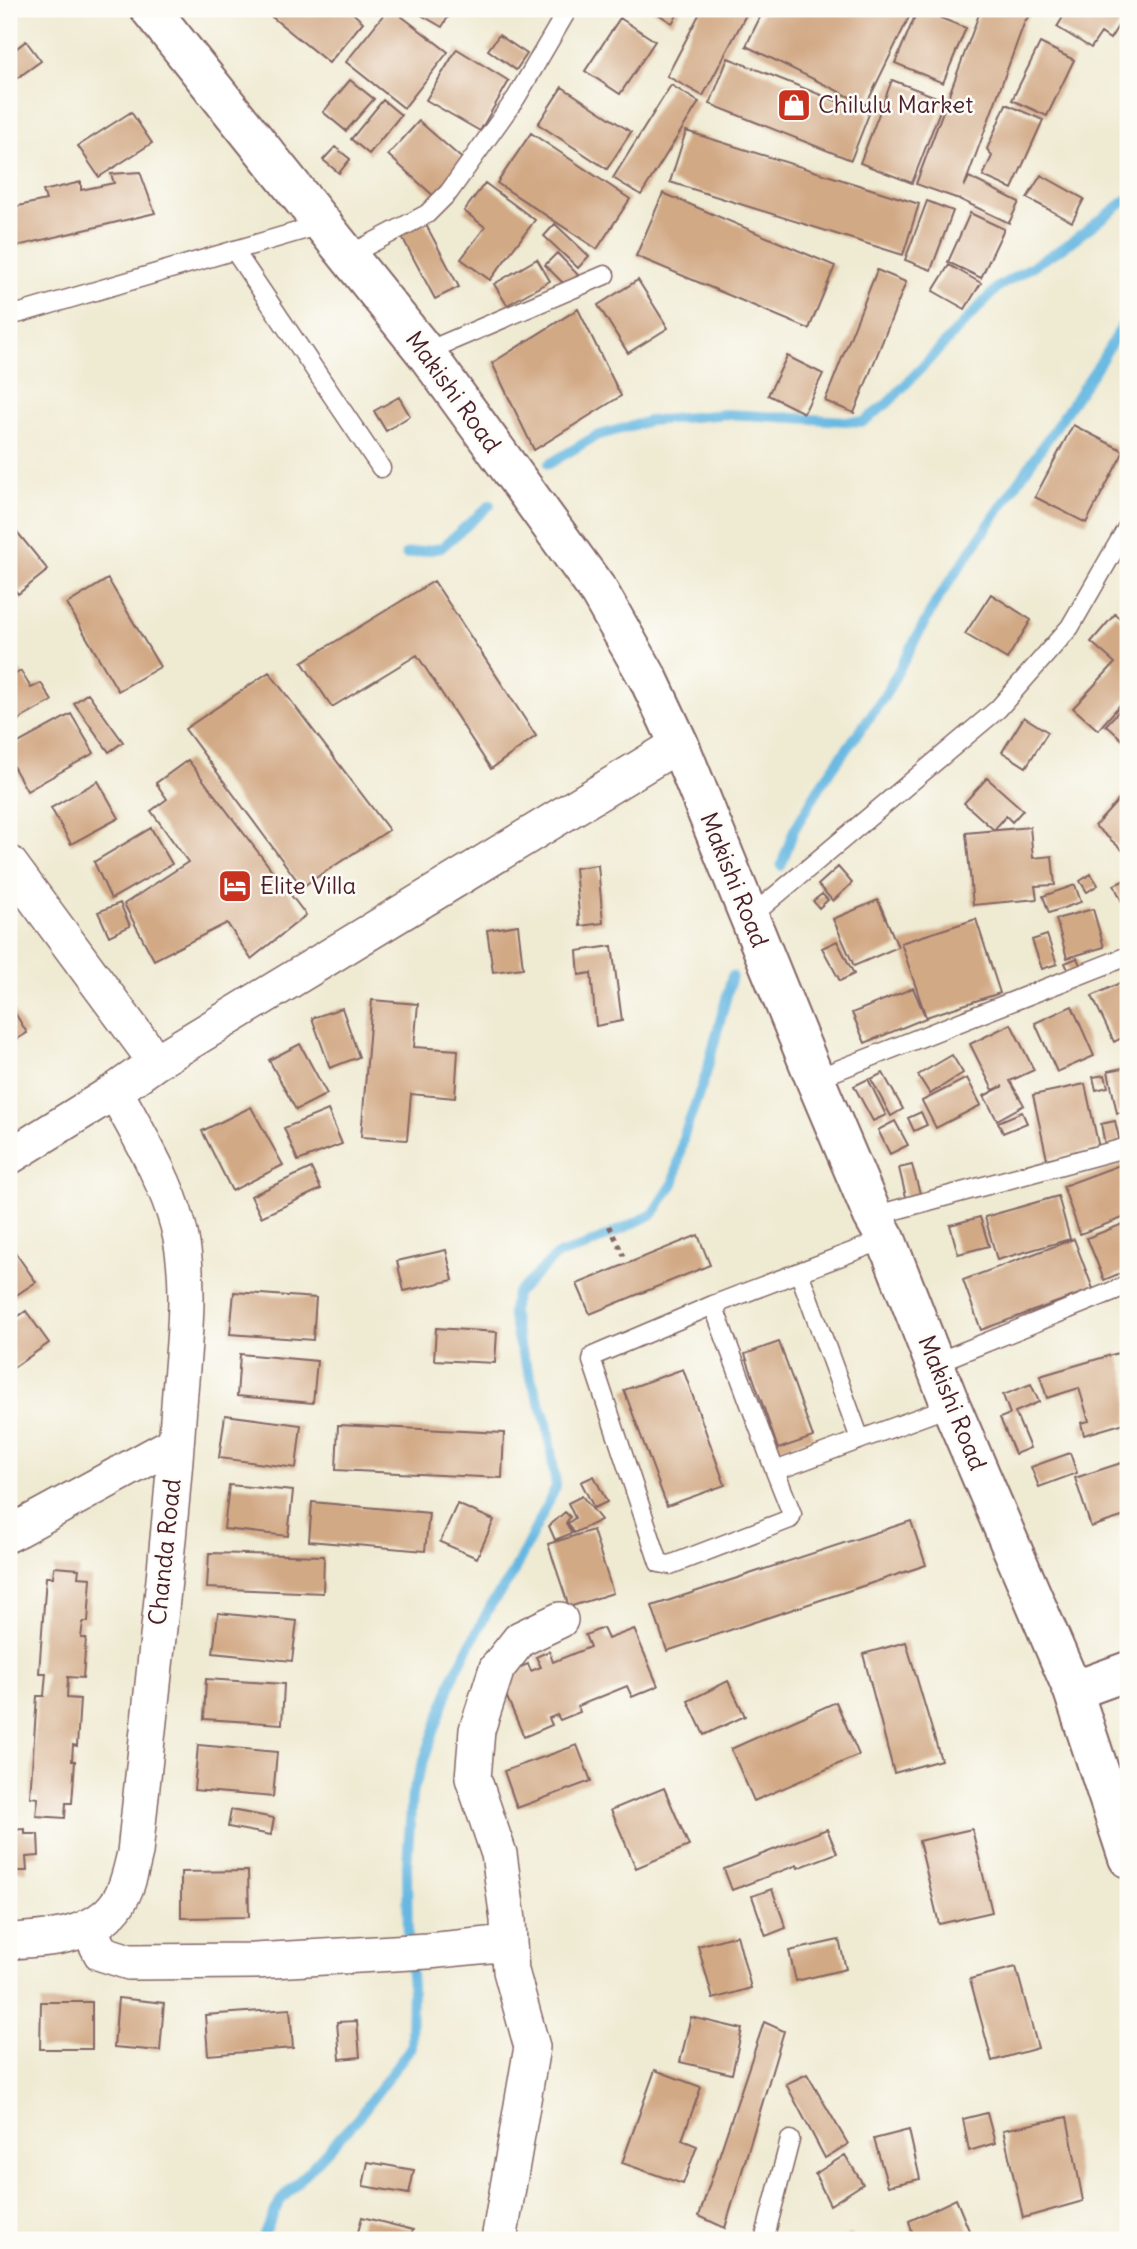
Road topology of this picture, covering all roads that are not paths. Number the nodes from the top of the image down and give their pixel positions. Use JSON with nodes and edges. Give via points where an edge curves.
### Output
{"nodes":[{"id":1,"x":150,"y":9,"type":"edge"},
{"id":2,"x":568,"y":9,"type":"edge"},
{"id":3,"x":324,"y":224,"type":"junction"},
{"id":4,"x":234,"y":250,"type":"junction"},
{"id":5,"x":349,"y":255,"type":"junction"},
{"id":6,"x":605,"y":275,"type":"dead end"},
{"id":7,"x":17,"y":314,"type":"dead end"},
{"id":8,"x":425,"y":352,"type":"junction"},
{"id":9,"x":381,"y":468,"type":"dead end"},
{"id":10,"x":1128,"y":526,"type":"edge"},
{"id":11,"x":679,"y":744,"type":"junction"},
{"id":12,"x":9,"y":863,"type":"edge"},
{"id":13,"x":750,"y":917,"type":"junction"},
{"id":14,"x":1128,"y":956,"type":"edge"},
{"id":15,"x":156,"y":1062,"type":"junction"},
{"id":16,"x":815,"y":1079,"type":"junction"},
{"id":17,"x":115,"y":1091,"type":"junction"},
{"id":18,"x":1128,"y":1147,"type":"edge"},
{"id":19,"x":9,"y":1157,"type":"edge"},
{"id":20,"x":880,"y":1227,"type":"junction"},
{"id":21,"x":799,"y":1272,"type":"junction"},
{"id":22,"x":1128,"y":1284,"type":"edge"},
{"id":23,"x":713,"y":1305,"type":"junction"},
{"id":24,"x":935,"y":1363,"type":"junction"},
{"id":25,"x":951,"y":1406,"type":"junction"},
{"id":26,"x":860,"y":1439,"type":"junction"},
{"id":27,"x":176,"y":1443,"type":"junction"},
{"id":28,"x":775,"y":1471,"type":"junction"},
{"id":29,"x":9,"y":1534,"type":"edge"},
{"id":30,"x":560,"y":1620,"type":"dead end"},
{"id":31,"x":1128,"y":1671,"type":"edge"},
{"id":32,"x":1073,"y":1691,"type":"junction"},
{"id":33,"x":1128,"y":1858,"type":"edge"},
{"id":34,"x":88,"y":1927,"type":"junction"},
{"id":35,"x":9,"y":1941,"type":"edge"},
{"id":36,"x":509,"y":1943,"type":"junction"},
{"id":37,"x":790,"y":2140,"type":"dead end"},
{"id":38,"x":499,"y":2240,"type":"edge"},
{"id":39,"x":764,"y":2240,"type":"edge"}],
"edges":[{"from":1,"to":3,"type":"main road","name":"Makishi Road"},
{"from":2,"to":5,"type":"lane","via":[[516,98],[449,192],[427,214]]},
{"from":3,"to":4,"type":"lane"},
{"from":3,"to":5,"type":"main road","name":"Makishi Road"},
{"from":4,"to":7,"type":"lane"},
{"from":4,"to":9,"type":"lane"},
{"from":5,"to":8,"type":"main road","name":"Makishi Road"},
{"from":6,"to":8,"type":"lane"},
{"from":8,"to":11,"type":"main road","name":"Makishi Road","via":[[599,592]]},
{"from":10,"to":13,"type":"lane","via":[[1070,627],[998,709]]},
{"from":11,"to":13,"type":"main road","name":"Makishi Road"},
{"from":11,"to":15,"type":"street"},
{"from":12,"to":15,"type":"street"},
{"from":13,"to":16,"type":"main road","name":"Makishi Road"},
{"from":14,"to":16,"type":"lane"},
{"from":15,"to":17,"type":"street"},
{"from":16,"to":20,"type":"main road","name":"Makishi Road"},
{"from":17,"to":19,"type":"street"},
{"from":17,"to":27,"type":"street","name":"Chanda Road","via":[[178,1227],[185,1308]]},
{"from":18,"to":20,"type":"lane"},
{"from":20,"to":21,"type":"lane"},
{"from":20,"to":24,"type":"main road","name":"Makishi Road"},
{"from":21,"to":23,"type":"lane"},
{"from":21,"to":26,"type":"lane"},
{"from":22,"to":24,"type":"lane"},
{"from":23,"to":28,"type":"lane"},
{"from":23,"to":28,"type":"lane","via":[[592,1357],[659,1563],[670,1565],[790,1519]]},
{"from":24,"to":25,"type":"main road","name":"Makishi Road"},
{"from":25,"to":26,"type":"lane"},
{"from":25,"to":32,"type":"main road","name":"Makishi Road"},
{"from":26,"to":28,"type":"lane"},
{"from":27,"to":29,"type":"street"},
{"from":27,"to":34,"type":"street","name":"Chanda Road","via":[[135,1853],[121,1899]]},
{"from":30,"to":36,"type":"street","via":[[520,1639],[498,1668],[477,1730],[473,1778],[499,1854]]},
{"from":31,"to":32,"type":"main road"},
{"from":32,"to":33,"type":"main road","name":"Makishi Road"},
{"from":34,"to":35,"type":"street","name":"Chanda Road","via":[[40,1940]]},
{"from":34,"to":36,"type":"street","via":[[101,1953],[129,1962],[255,1961]]},
{"from":36,"to":38,"type":"street","via":[[511,1971],[532,2048]]},
{"from":37,"to":39,"type":"lane"}]}
